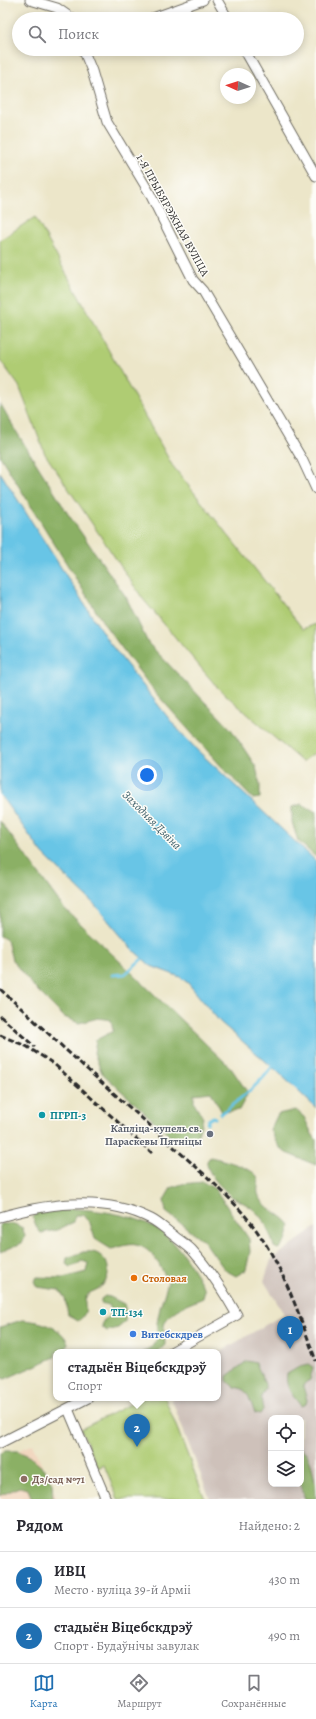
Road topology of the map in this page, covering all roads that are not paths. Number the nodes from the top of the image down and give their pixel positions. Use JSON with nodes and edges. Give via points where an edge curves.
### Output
{"nodes":[{"id":1,"x":30,"y":0,"type":"edge"},
{"id":2,"x":203,"y":0,"type":"edge"},
{"id":3,"x":217,"y":0,"type":"edge"},
{"id":4,"x":63,"y":12,"type":"edge"},
{"id":5,"x":170,"y":12,"type":"edge"},
{"id":6,"x":224,"y":12,"type":"edge"},
{"id":7,"x":86,"y":56,"type":"edge"},
{"id":8,"x":248,"y":56,"type":"edge"},
{"id":9,"x":316,"y":176,"type":"edge"},
{"id":10,"x":316,"y":489,"type":"edge"},
{"id":11,"x":0,"y":1216,"type":"edge"},
{"id":12,"x":176,"y":1349,"type":"edge"},
{"id":13,"x":83,"y":1401,"type":"edge"},
{"id":14,"x":68,"y":1409,"type":"junction"},
{"id":15,"x":0,"y":1443,"type":"edge"},
{"id":16,"x":106,"y":1499,"type":"edge"}],
"edges":[{"from":1,"to":4,"type":"street"},
{"from":2,"to":5,"type":"street"},
{"from":3,"to":6,"type":"street"},
{"from":7,"to":10,"type":"street","name":"1-Я ПРЫБЯРЭЖНАЯ ВУЛІЦА","via":[[107,122],[149,192],[193,280],[203,291],[302,459]]},
{"from":8,"to":9,"type":"street"},
{"from":11,"to":12,"type":"street","via":[[60,1204],[101,1204],[126,1209],[152,1219],[191,1249],[218,1282],[237,1315]]},
{"from":13,"to":14,"type":"street"},
{"from":14,"to":15,"type":"street"},
{"from":14,"to":16,"type":"street"}]}
